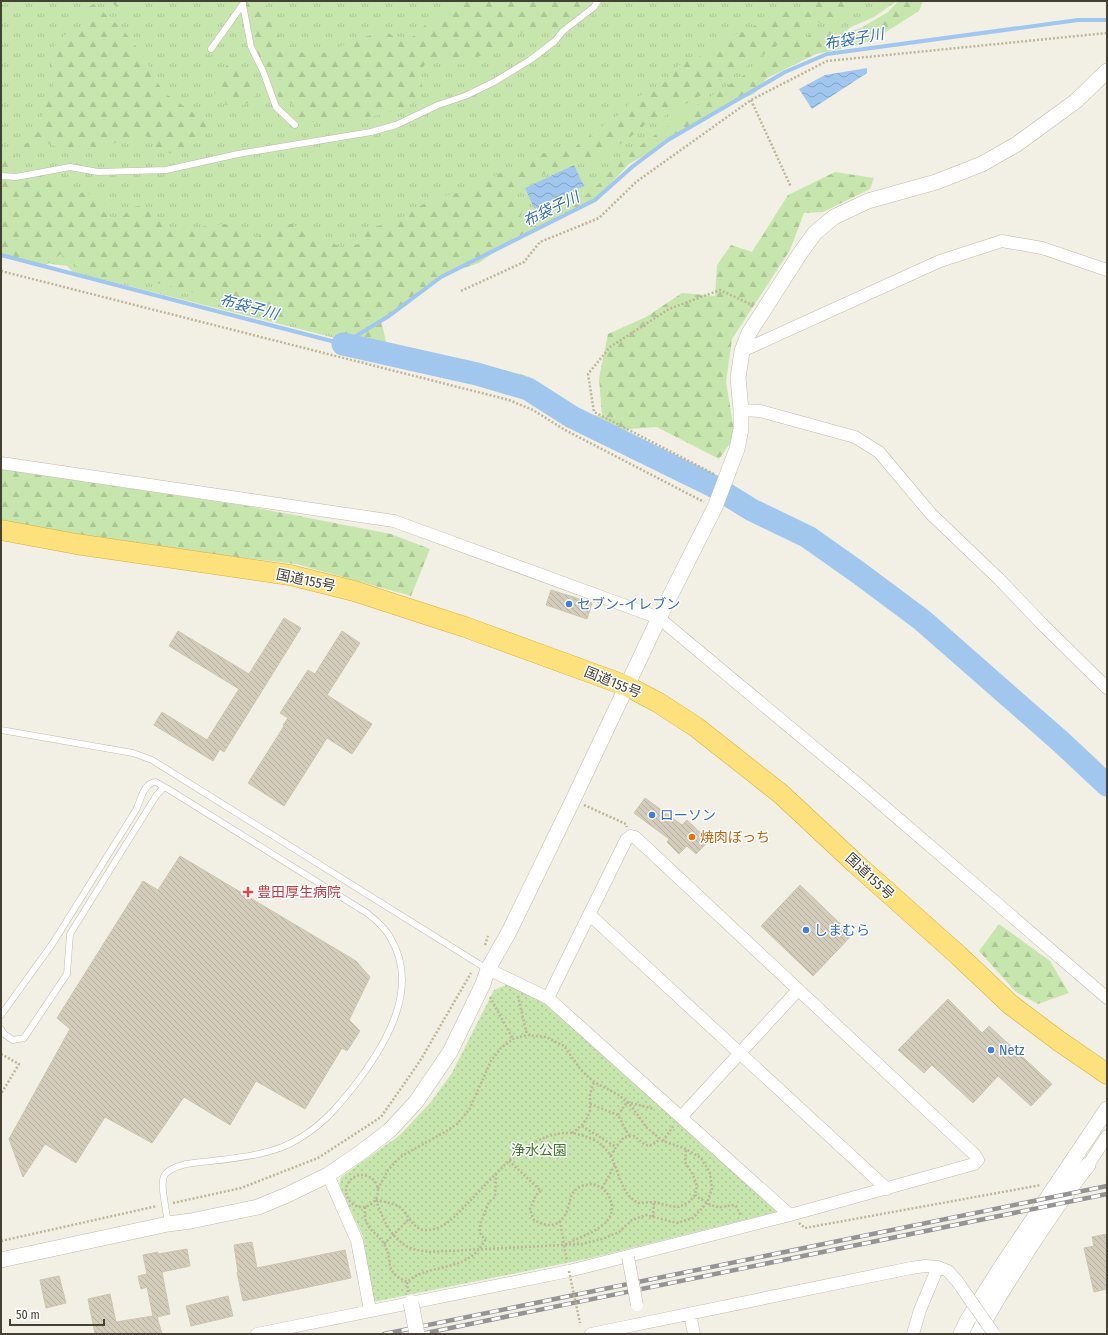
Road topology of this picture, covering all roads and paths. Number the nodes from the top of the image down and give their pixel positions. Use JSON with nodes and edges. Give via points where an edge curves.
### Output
{"nodes":[{"id":1,"x":598,"y":1,"type":"edge"},
{"id":2,"x":243,"y":3,"type":"edge"},
{"id":3,"x":1107,"y":33,"type":"edge"},
{"id":4,"x":210,"y":50,"type":"dead end"},
{"id":5,"x":1107,"y":71,"type":"edge"},
{"id":6,"x":751,"y":100,"type":"junction"},
{"id":7,"x":295,"y":125,"type":"dead end"},
{"id":8,"x":1,"y":176,"type":"edge"},
{"id":9,"x":791,"y":187,"type":"dead end"},
{"id":10,"x":1107,"y":270,"type":"edge"},
{"id":11,"x":1,"y":271,"type":"edge"},
{"id":12,"x":461,"y":291,"type":"dead end"},
{"id":13,"x":763,"y":311,"type":"junction"},
{"id":14,"x":742,"y":351,"type":"junction"},
{"id":15,"x":741,"y":410,"type":"junction"},
{"id":16,"x":1,"y":463,"type":"edge"},
{"id":17,"x":726,"y":481,"type":"junction"},
{"id":18,"x":715,"y":507,"type":"junction"},
{"id":19,"x":1,"y":530,"type":"edge"},
{"id":20,"x":659,"y":618,"type":"junction"},
{"id":21,"x":627,"y":686,"type":"junction"},
{"id":22,"x":1107,"y":688,"type":"edge"},
{"id":23,"x":1,"y":730,"type":"edge"},
{"id":24,"x":164,"y":787,"type":"junction"},
{"id":25,"x":573,"y":800,"type":"junction"},
{"id":26,"x":631,"y":836,"type":"junction"},
{"id":27,"x":590,"y":914,"type":"junction"},
{"id":28,"x":488,"y":936,"type":"dead end"},
{"id":29,"x":483,"y":966,"type":"junction"},
{"id":30,"x":515,"y":982,"type":"junction"},
{"id":31,"x":483,"y":984,"type":"junction"},
{"id":32,"x":798,"y":990,"type":"junction"},
{"id":33,"x":548,"y":998,"type":"junction"},
{"id":34,"x":1107,"y":998,"type":"edge"},
{"id":35,"x":1,"y":1015,"type":"edge"},
{"id":36,"x":1,"y":1029,"type":"edge"},
{"id":37,"x":526,"y":1035,"type":"junction"},
{"id":38,"x":513,"y":1039,"type":"junction"},
{"id":39,"x":1,"y":1054,"type":"edge"},
{"id":40,"x":739,"y":1054,"type":"junction"},
{"id":41,"x":1107,"y":1074,"type":"edge"},
{"id":42,"x":594,"y":1082,"type":"junction"},
{"id":43,"x":1,"y":1094,"type":"edge"},
{"id":44,"x":627,"y":1102,"type":"junction"},
{"id":45,"x":590,"y":1104,"type":"junction"},
{"id":46,"x":1107,"y":1109,"type":"edge"},
{"id":47,"x":658,"y":1111,"type":"dead end"},
{"id":48,"x":618,"y":1114,"type":"junction"},
{"id":49,"x":681,"y":1117,"type":"junction"},
{"id":50,"x":582,"y":1126,"type":"junction"},
{"id":51,"x":572,"y":1133,"type":"junction"},
{"id":52,"x":629,"y":1136,"type":"junction"},
{"id":53,"x":1107,"y":1136,"type":"edge"},
{"id":54,"x":661,"y":1140,"type":"junction"},
{"id":55,"x":616,"y":1147,"type":"junction"},
{"id":56,"x":686,"y":1149,"type":"junction"},
{"id":57,"x":611,"y":1156,"type":"junction"},
{"id":58,"x":509,"y":1161,"type":"junction"},
{"id":59,"x":615,"y":1165,"type":"junction"},
{"id":60,"x":1088,"y":1165,"type":"joint"},
{"id":61,"x":328,"y":1175,"type":"junction"},
{"id":62,"x":496,"y":1175,"type":"junction"},
{"id":63,"x":1042,"y":1184,"type":"dead end"},
{"id":64,"x":602,"y":1188,"type":"junction"},
{"id":65,"x":378,"y":1189,"type":"junction"},
{"id":66,"x":887,"y":1189,"type":"junction"},
{"id":67,"x":695,"y":1195,"type":"junction"},
{"id":68,"x":376,"y":1200,"type":"junction"},
{"id":69,"x":654,"y":1202,"type":"junction"},
{"id":70,"x":707,"y":1203,"type":"junction"},
{"id":71,"x":165,"y":1204,"type":"junction"},
{"id":72,"x":365,"y":1207,"type":"junction"},
{"id":73,"x":790,"y":1215,"type":"junction"},
{"id":74,"x":653,"y":1217,"type":"junction"},
{"id":75,"x":409,"y":1219,"type":"junction"},
{"id":76,"x":560,"y":1221,"type":"junction"},
{"id":77,"x":168,"y":1224,"type":"junction"},
{"id":78,"x":744,"y":1226,"type":"junction"},
{"id":79,"x":393,"y":1235,"type":"junction"},
{"id":80,"x":1,"y":1241,"type":"edge"},
{"id":81,"x":384,"y":1244,"type":"junction"},
{"id":82,"x":564,"y":1245,"type":"junction"},
{"id":83,"x":480,"y":1249,"type":"junction"},
{"id":84,"x":628,"y":1257,"type":"junction"},
{"id":85,"x":1,"y":1260,"type":"edge"},
{"id":86,"x":938,"y":1266,"type":"junction"},
{"id":87,"x":569,"y":1271,"type":"junction"},
{"id":88,"x":407,"y":1282,"type":"junction"},
{"id":89,"x":411,"y":1303,"type":"junction"},
{"id":90,"x":370,"y":1310,"type":"junction"},
{"id":91,"x":690,"y":1314,"type":"junction"},
{"id":92,"x":580,"y":1324,"type":"dead end"},
{"id":93,"x":642,"y":1324,"type":"junction"},
{"id":94,"x":257,"y":1334,"type":"edge"},
{"id":95,"x":417,"y":1334,"type":"edge"},
{"id":96,"x":591,"y":1334,"type":"edge"},
{"id":97,"x":694,"y":1334,"type":"edge"},
{"id":98,"x":913,"y":1334,"type":"edge"},
{"id":99,"x":961,"y":1334,"type":"edge"},
{"id":100,"x":978,"y":1334,"type":"edge"},
{"id":101,"x":994,"y":1334,"type":"edge"}],
"edges":[{"from":1,"to":8,"type":"lane","via":[[555,41],[530,60],[465,96],[438,105],[396,125],[371,132],[238,154],[166,170],[98,172],[70,167],[16,177]]},
{"from":2,"to":4,"type":"lane"},
{"from":2,"to":7,"type":"lane","via":[[251,47],[276,107]]},
{"from":3,"to":6,"type":"path","via":[[826,61]]},
{"from":5,"to":13,"type":"street","via":[[1076,101],[1016,144],[982,164],[936,182],[868,201],[834,218],[815,233]]},
{"from":6,"to":9,"type":"path"},
{"from":6,"to":12,"type":"path","via":[[636,182],[599,218],[540,242],[524,262]]},
{"from":10,"to":14,"type":"street","via":[[1042,248],[1002,241],[940,261]]},
{"from":11,"to":18,"type":"path","via":[[509,400],[533,410],[564,430]]},
{"from":13,"to":14,"type":"street","via":[[749,333]]},
{"from":13,"to":17,"type":"path","via":[[720,290],[669,309],[610,347],[588,374],[594,412]]},
{"from":14,"to":15,"type":"street","via":[[738,378]]},
{"from":15,"to":17,"type":"street","via":[[741,429]]},
{"from":15,"to":22,"type":"street","via":[[760,411],[855,437],[879,452],[931,514]]},
{"from":16,"to":20,"type":"street","via":[[394,521]]},
{"from":17,"to":18,"type":"street"},
{"from":18,"to":20,"type":"street"},
{"from":19,"to":21,"type":"highway","name":"国道155号","via":[[83,545],[290,575],[354,591],[465,626]]},
{"from":20,"to":21,"type":"street"},
{"from":20,"to":34,"type":"street","via":[[852,779]]},
{"from":21,"to":25,"type":"street"},
{"from":21,"to":41,"type":"highway","name":"国道155号","via":[[659,703],[696,728],[781,794],[1012,1005]]},
{"from":23,"to":29,"type":"lane","via":[[134,753],[152,760]]},
{"from":24,"to":35,"type":"lane","via":[[151,782],[144,790],[136,810],[57,936]]},
{"from":24,"to":36,"type":"lane","via":[[70,934],[67,974],[24,1038],[13,1040]]},
{"from":24,"to":71,"type":"lane","via":[[367,913],[390,936],[398,954],[402,974],[400,1005],[392,1024],[365,1071],[333,1111],[300,1139],[282,1147],[260,1154],[174,1167],[167,1172],[162,1181]]},
{"from":25,"to":26,"type":"path","via":[[626,824]]},
{"from":25,"to":29,"type":"street","via":[[509,932]]},
{"from":26,"to":27,"type":"street","via":[[626,840]]},
{"from":26,"to":32,"type":"street","via":[[638,838]]},
{"from":27,"to":33,"type":"street"},
{"from":27,"to":40,"type":"street"},
{"from":28,"to":29,"type":"path"},
{"from":29,"to":30,"type":"street"},
{"from":29,"to":31,"type":"street"},
{"from":29,"to":71,"type":"path","via":[[381,1118],[318,1158],[241,1188]]},
{"from":30,"to":33,"type":"street"},
{"from":30,"to":37,"type":"path"},
{"from":31,"to":38,"type":"path"},
{"from":31,"to":61,"type":"street","via":[[450,1052],[416,1102],[389,1131]]},
{"from":32,"to":40,"type":"street"},
{"from":32,"to":66,"type":"street","via":[[975,1154],[978,1160],[974,1164]]},
{"from":33,"to":49,"type":"street"},
{"from":37,"to":38,"type":"path"},
{"from":37,"to":42,"type":"path","via":[[546,1037],[564,1046],[581,1070]]},
{"from":38,"to":65,"type":"path","via":[[501,1048],[491,1061],[469,1110],[457,1124],[400,1157],[388,1170]]},
{"from":39,"to":43,"type":"path","via":[[19,1064]]},
{"from":40,"to":49,"type":"street"},
{"from":40,"to":66,"type":"street"},
{"from":42,"to":44,"type":"path"},
{"from":42,"to":45,"type":"path"},
{"from":44,"to":47,"type":"path"},
{"from":44,"to":48,"type":"path"},
{"from":44,"to":54,"type":"path","via":[[647,1128]]},
{"from":45,"to":48,"type":"path"},
{"from":45,"to":50,"type":"path","via":[[588,1118]]},
{"from":46,"to":99,"type":"street","via":[[1001,1267]]},
{"from":48,"to":52,"type":"path"},
{"from":49,"to":54,"type":"path"},
{"from":49,"to":73,"type":"street"},
{"from":50,"to":51,"type":"path"},
{"from":50,"to":55,"type":"path"},
{"from":51,"to":57,"type":"path","via":[[593,1140]]},
{"from":51,"to":58,"type":"path","via":[[560,1133],[540,1140],[523,1149]]},
{"from":52,"to":54,"type":"path","via":[[634,1136],[649,1146]]},
{"from":52,"to":55,"type":"path","via":[[620,1140]]},
{"from":53,"to":60,"type":"street"},
{"from":54,"to":56,"type":"path"},
{"from":55,"to":57,"type":"path"},
{"from":56,"to":67,"type":"path","via":[[685,1162],[694,1175],[697,1186]]},
{"from":56,"to":70,"type":"path","via":[[701,1158],[710,1173],[712,1189]]},
{"from":57,"to":59,"type":"path"},
{"from":58,"to":62,"type":"path"},
{"from":58,"to":76,"type":"path","via":[[541,1191],[530,1209],[533,1218],[541,1224],[552,1226]]},
{"from":59,"to":64,"type":"path"},
{"from":59,"to":69,"type":"path","via":[[628,1194],[638,1203]]},
{"from":60,"to":100,"type":"street","via":[[1056,1207],[987,1315]]},
{"from":61,"to":77,"type":"street","via":[[288,1195],[258,1206]]},
{"from":61,"to":90,"type":"street","via":[[357,1241]]},
{"from":62,"to":75,"type":"path","via":[[454,1218],[441,1227],[425,1230]]},
{"from":62,"to":83,"type":"path","via":[[494,1196],[480,1224],[484,1240]]},
{"from":63,"to":73,"type":"path","via":[[805,1228]]},
{"from":64,"to":76,"type":"path","via":[[594,1184],[575,1191]]},
{"from":64,"to":82,"type":"path","via":[[609,1196],[612,1206],[610,1216],[602,1225]]},
{"from":65,"to":68,"type":"path"},
{"from":65,"to":72,"type":"path","via":[[373,1179],[364,1175],[358,1175],[349,1181],[346,1191],[349,1200],[357,1206]]},
{"from":66,"to":73,"type":"street"},
{"from":67,"to":69,"type":"path","via":[[679,1207]]},
{"from":67,"to":70,"type":"path"},
{"from":68,"to":72,"type":"path"},
{"from":68,"to":75,"type":"path","via":[[401,1208]]},
{"from":68,"to":79,"type":"path","via":[[383,1220]]},
{"from":69,"to":74,"type":"path"},
{"from":70,"to":74,"type":"path","via":[[693,1218],[677,1223]]},
{"from":70,"to":78,"type":"path","via":[[717,1207],[731,1204],[736,1206]]},
{"from":71,"to":77,"type":"lane"},
{"from":71,"to":80,"type":"path"},
{"from":72,"to":81,"type":"path","via":[[367,1223]]},
{"from":73,"to":78,"type":"street"},
{"from":74,"to":82,"type":"path","via":[[646,1215],[632,1220],[619,1232],[602,1239]]},
{"from":75,"to":79,"type":"path"},
{"from":76,"to":82,"type":"path"},
{"from":77,"to":85,"type":"street"},
{"from":78,"to":84,"type":"street"},
{"from":79,"to":81,"type":"path"},
{"from":79,"to":83,"type":"path","via":[[411,1248],[429,1252]]},
{"from":81,"to":88,"type":"path","via":[[391,1270],[397,1278]]},
{"from":82,"to":83,"type":"path"},
{"from":82,"to":87,"type":"path"},
{"from":83,"to":88,"type":"path","via":[[466,1260],[426,1272]]},
{"from":84,"to":87,"type":"street"},
{"from":84,"to":93,"type":"street","bridge":true},
{"from":86,"to":91,"type":"street","via":[[912,1268]]},
{"from":86,"to":98,"type":"street"},
{"from":86,"to":101,"type":"street","bridge":true,"via":[[948,1271],[957,1281]]},
{"from":87,"to":89,"type":"street"},
{"from":87,"to":92,"type":"path","bridge":true},
{"from":88,"to":89,"type":"path"},
{"from":89,"to":90,"type":"street"},
{"from":89,"to":95,"type":"street","bridge":true},
{"from":90,"to":94,"type":"street"},
{"from":91,"to":93,"type":"street"},
{"from":91,"to":97,"type":"street"},
{"from":93,"to":96,"type":"street"}]}
